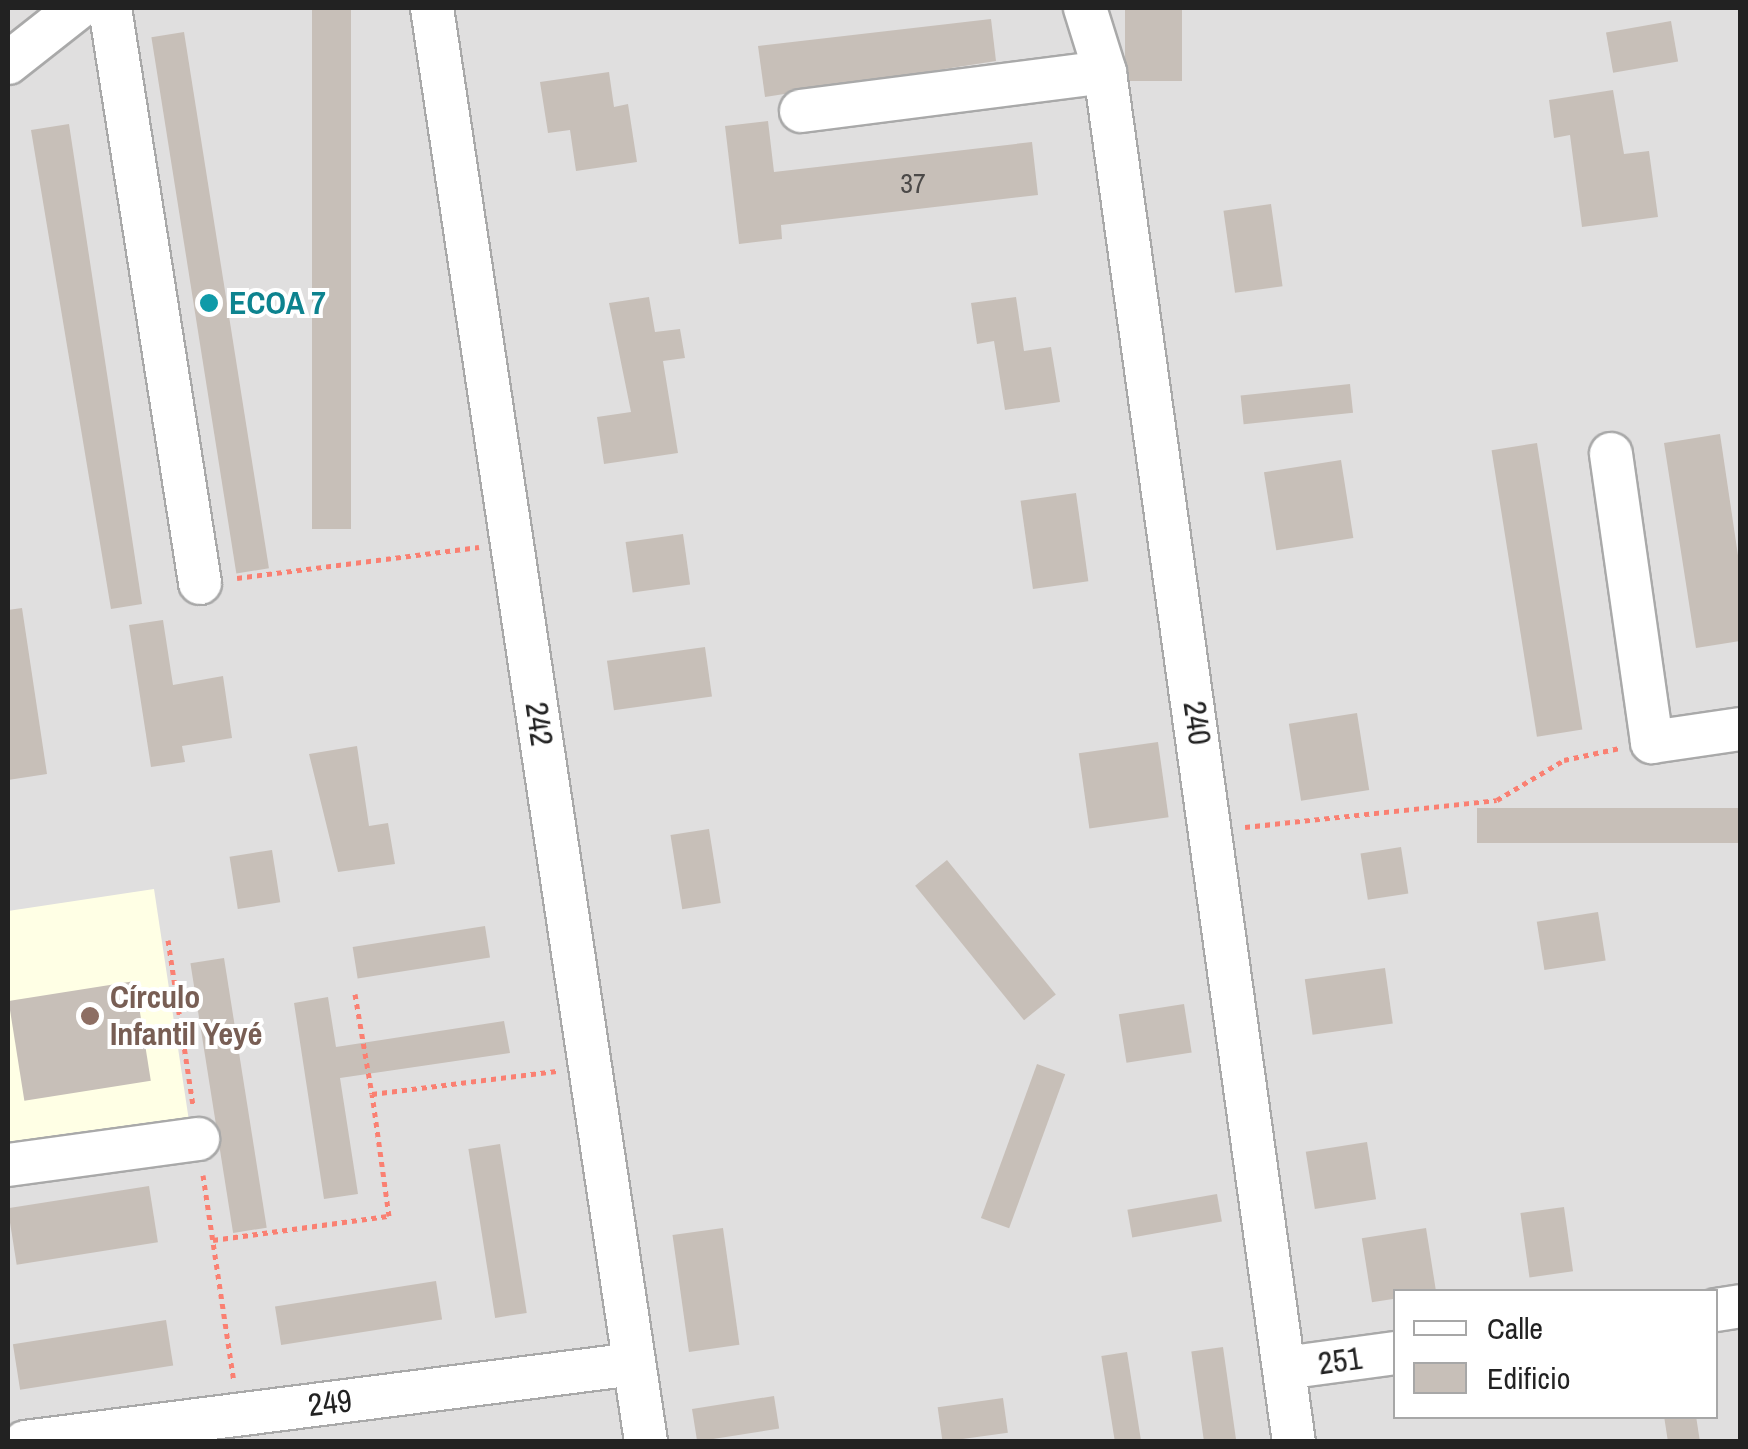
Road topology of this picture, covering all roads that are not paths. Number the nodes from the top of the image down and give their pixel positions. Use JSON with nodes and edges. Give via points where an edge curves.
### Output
{"nodes":[{"id":1,"x":78,"y":8,"type":"edge"},
{"id":2,"x":110,"y":8,"type":"edge"},
{"id":3,"x":432,"y":8,"type":"edge"},
{"id":4,"x":1084,"y":8,"type":"edge"},
{"id":5,"x":8,"y":63,"type":"edge"},
{"id":6,"x":1106,"y":72,"type":"junction"},
{"id":7,"x":801,"y":111,"type":"dead end"},
{"id":8,"x":1610,"y":454,"type":"dead end"},
{"id":9,"x":200,"y":583,"type":"road end"},
{"id":10,"x":1740,"y":730,"type":"edge"},
{"id":11,"x":198,"y":1140,"type":"dead end"},
{"id":12,"x":8,"y":1165,"type":"edge"},
{"id":13,"x":1393,"y":1353,"type":"edge"},
{"id":14,"x":634,"y":1364,"type":"junction"},
{"id":15,"x":1285,"y":1368,"type":"junction"},
{"id":16,"x":24,"y":1442,"type":"edge"},
{"id":17,"x":646,"y":1442,"type":"edge"},
{"id":18,"x":1294,"y":1442,"type":"edge"}],
"edges":[{"from":1,"to":5,"type":"street"},
{"from":2,"to":9,"type":"street"},
{"from":3,"to":14,"type":"street","name":"242"},
{"from":4,"to":6,"type":"street","name":"240"},
{"from":6,"to":7,"type":"street"},
{"from":6,"to":15,"type":"street","name":"240"},
{"from":8,"to":10,"type":"street","via":[[1652,742]]},
{"from":11,"to":12,"type":"street"},
{"from":13,"to":15,"type":"street","name":"251"},
{"from":14,"to":16,"type":"street","name":"249"},
{"from":14,"to":17,"type":"street","name":"242"},
{"from":15,"to":18,"type":"street","name":"240"}]}
